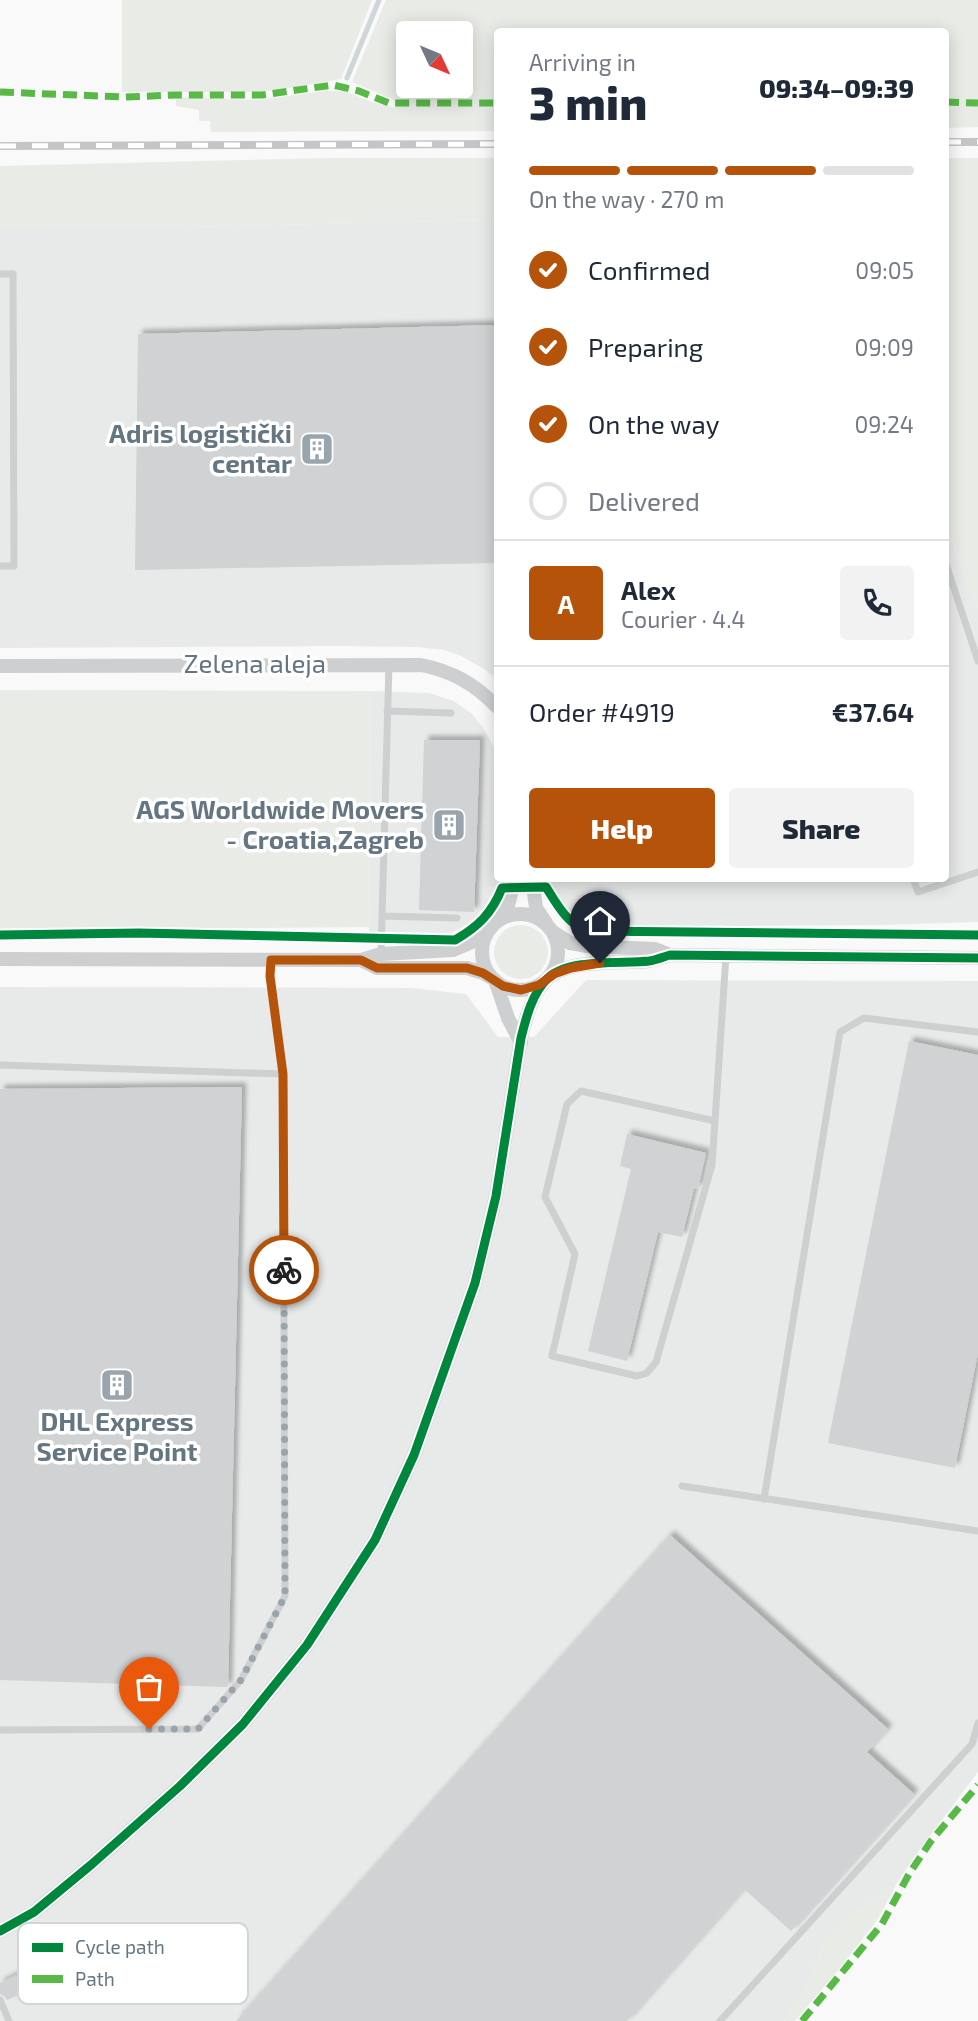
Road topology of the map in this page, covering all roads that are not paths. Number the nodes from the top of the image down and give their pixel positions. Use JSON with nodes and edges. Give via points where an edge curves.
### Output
{"nodes":[{"id":1,"x":0,"y":274,"type":"edge"},
{"id":2,"x":0,"y":566,"type":"edge"},
{"id":3,"x":949,"y":573,"type":"edge"},
{"id":4,"x":978,"y":661,"type":"edge"},
{"id":5,"x":389,"y":664,"type":"junction"},
{"id":6,"x":0,"y":666,"type":"edge"},
{"id":7,"x":494,"y":704,"type":"edge"},
{"id":8,"x":387,"y":711,"type":"junction"},
{"id":9,"x":451,"y":713,"type":"dead end"},
{"id":10,"x":978,"y":872,"type":"edge"},
{"id":11,"x":513,"y":882,"type":"edge"},
{"id":12,"x":533,"y":882,"type":"edge"},
{"id":13,"x":914,"y":882,"type":"edge"},
{"id":14,"x":948,"y":882,"type":"edge"},
{"id":15,"x":949,"y":882,"type":"edge"},
{"id":16,"x":382,"y":916,"type":"junction"},
{"id":17,"x":457,"y":918,"type":"dead end"},
{"id":18,"x":499,"y":920,"type":"junction"},
{"id":19,"x":550,"y":928,"type":"junction"},
{"id":20,"x":486,"y":936,"type":"junction"},
{"id":21,"x":381,"y":954,"type":"junction"},
{"id":22,"x":670,"y":956,"type":"junction"},
{"id":23,"x":726,"y":956,"type":"junction"},
{"id":24,"x":978,"y":958,"type":"edge"},
{"id":25,"x":0,"y":960,"type":"edge"},
{"id":26,"x":271,"y":960,"type":"junction"},
{"id":27,"x":361,"y":960,"type":"junction"},
{"id":28,"x":547,"y":979,"type":"junction"},
{"id":29,"x":495,"y":980,"type":"junction"},
{"id":30,"x":978,"y":1032,"type":"edge"},
{"id":31,"x":521,"y":1043,"type":"junction"},
{"id":32,"x":0,"y":1065,"type":"edge"},
{"id":33,"x":283,"y":1074,"type":"junction"},
{"id":34,"x":715,"y":1121,"type":"junction"},
{"id":35,"x":682,"y":1486,"type":"dead end"},
{"id":36,"x":764,"y":1499,"type":"junction"},
{"id":37,"x":978,"y":1531,"type":"edge"},
{"id":38,"x":978,"y":1723,"type":"edge"},
{"id":39,"x":0,"y":1730,"type":"edge"},
{"id":40,"x":0,"y":1931,"type":"edge"},
{"id":41,"x":0,"y":2000,"type":"edge"},
{"id":42,"x":9,"y":2021,"type":"edge"},
{"id":43,"x":720,"y":2021,"type":"edge"}],
"edges":[{"from":1,"to":2,"type":"lane","via":[[13,274],[14,524],[14,566]]},
{"from":3,"to":4,"type":"lane"},
{"from":5,"to":6,"type":"street","name":"Zelena aleja"},
{"from":5,"to":7,"type":"street","name":"Zelena aleja","via":[[441,668],[474,685]]},
{"from":5,"to":8,"type":"lane"},
{"from":8,"to":9,"type":"lane"},
{"from":8,"to":16,"type":"lane"},
{"from":10,"to":15,"type":"lane"},
{"from":11,"to":18,"type":"street","via":[[508,906]]},
{"from":12,"to":19,"type":"street","via":[[536,908]]},
{"from":13,"to":14,"type":"lane","via":[[918,892]]},
{"from":16,"to":17,"type":"lane"},
{"from":16,"to":21,"type":"lane"},
{"from":18,"to":19,"type":"street","via":[[529,915]]},
{"from":18,"to":20,"type":"street"},
{"from":19,"to":22,"type":"street","via":[[570,943],[655,949]]},
{"from":19,"to":28,"type":"street","via":[[557,941],[557,961]]},
{"from":20,"to":21,"type":"street","via":[[453,950]]},
{"from":20,"to":29,"type":"street","via":[[482,956]]},
{"from":21,"to":27,"type":"street"},
{"from":22,"to":23,"type":"street"},
{"from":22,"to":28,"type":"street","via":[[587,964]]},
{"from":23,"to":24,"type":"street"},
{"from":23,"to":34,"type":"lane"},
{"from":25,"to":26,"type":"street"},
{"from":26,"to":27,"type":"street"},
{"from":26,"to":33,"type":"lane"},
{"from":27,"to":29,"type":"street","via":[[377,968],[467,968]]},
{"from":28,"to":29,"type":"street","via":[[521,990]]},
{"from":28,"to":31,"type":"street","via":[[526,1017]]},
{"from":29,"to":31,"type":"street"},
{"from":30,"to":36,"type":"lane","via":[[864,1018],[840,1032]]},
{"from":31,"to":40,"type":"street","via":[[496,1196],[475,1283],[414,1455],[375,1540],[307,1645],[243,1724],[92,1864],[34,1912]]},
{"from":32,"to":33,"type":"lane"},
{"from":33,"to":39,"type":"lane","via":[[285,1596],[241,1680],[198,1729]]},
{"from":34,"to":34,"type":"lane","via":[[712,1165],[656,1362],[647,1373],[637,1376],[552,1356],[575,1254],[545,1197],[567,1104],[581,1091]]},
{"from":35,"to":36,"type":"lane"},
{"from":36,"to":37,"type":"lane"},
{"from":38,"to":43,"type":"lane","via":[[972,1744]]},
{"from":41,"to":42,"type":"lane"}]}
